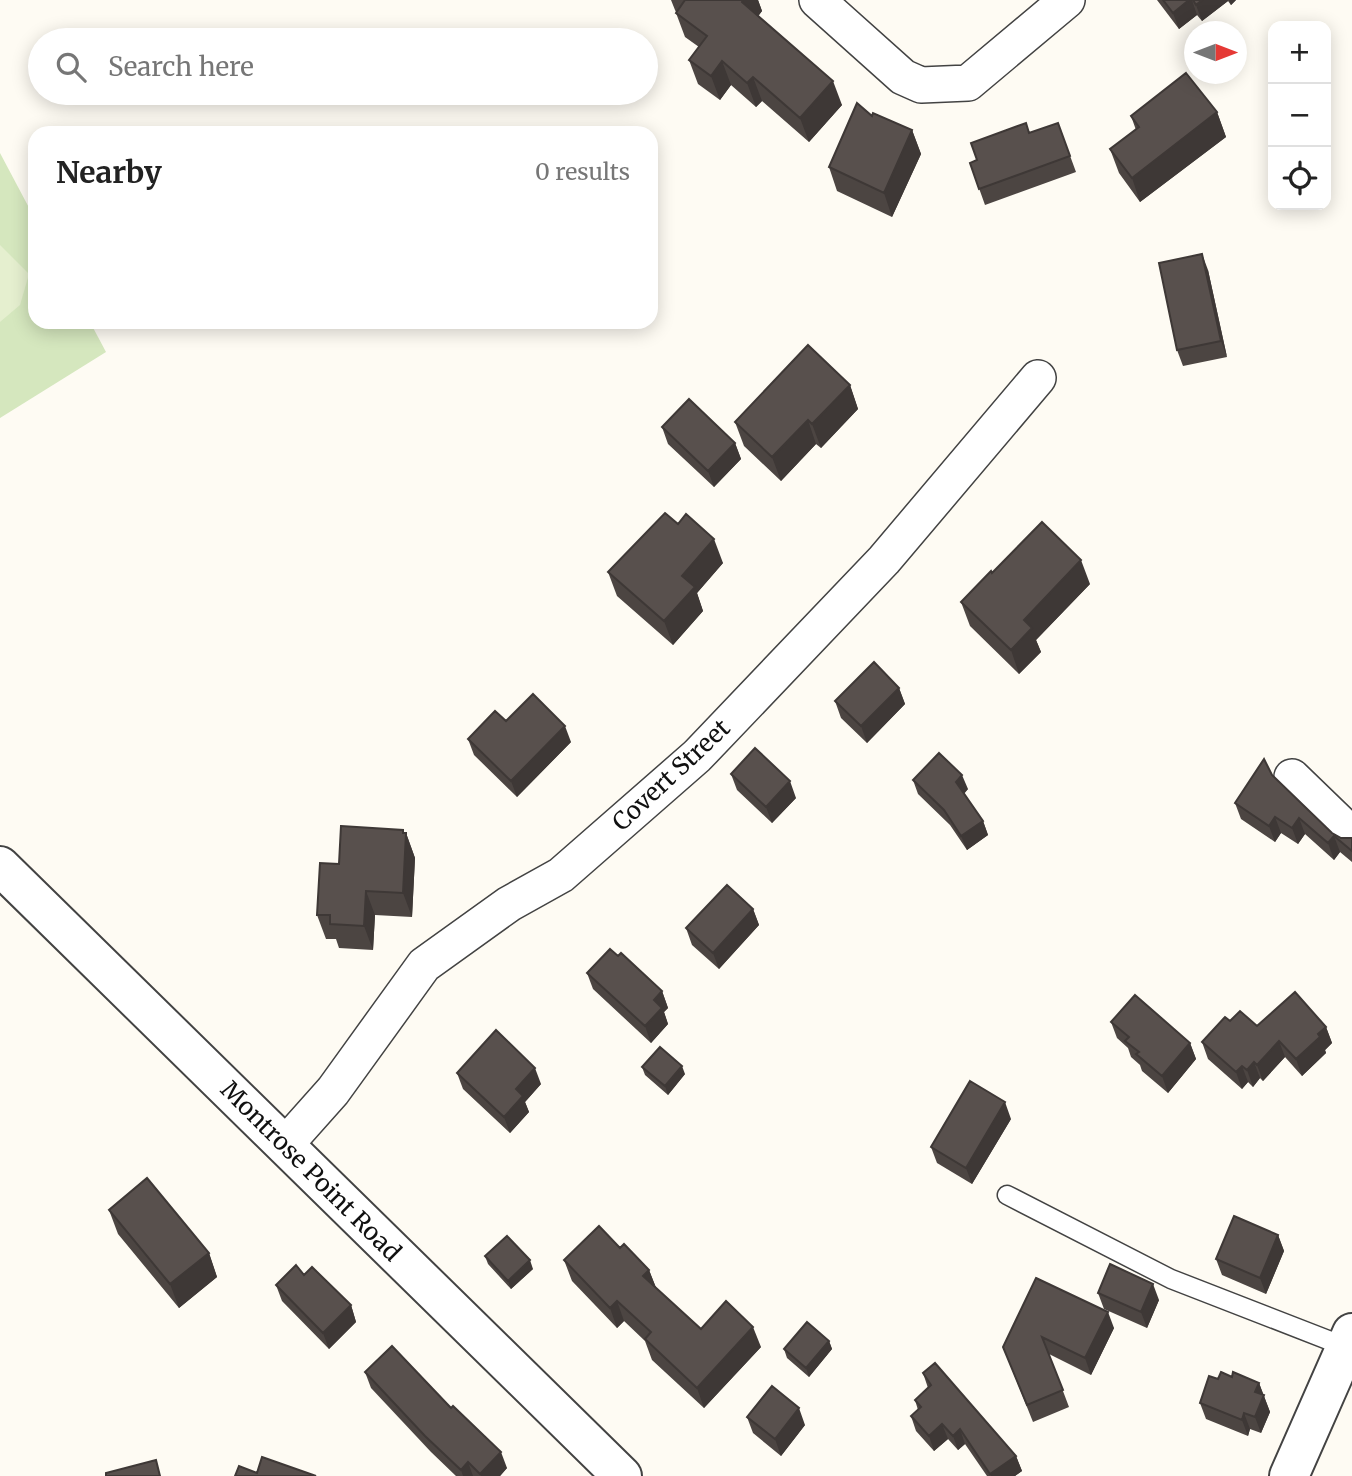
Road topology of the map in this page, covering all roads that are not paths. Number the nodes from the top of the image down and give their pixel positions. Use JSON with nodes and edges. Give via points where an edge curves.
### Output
{"nodes":[{"id":1,"x":817,"y":0,"type":"edge"},
{"id":2,"x":1067,"y":0,"type":"edge"},
{"id":3,"x":1038,"y":378,"type":"dead end"},
{"id":4,"x":1292,"y":777,"type":"dead end"},
{"id":5,"x":1352,"y":835,"type":"edge"},
{"id":6,"x":0,"y":866,"type":"edge"},
{"id":7,"x":284,"y":1146,"type":"junction"},
{"id":8,"x":1007,"y":1195,"type":"dead end"},
{"id":9,"x":1349,"y":1340,"type":"edge"},
{"id":10,"x":622,"y":1476,"type":"edge"},
{"id":11,"x":1289,"y":1476,"type":"edge"}],
"edges":[{"from":1,"to":2,"type":"street","via":[[903,77],[921,85],[968,83]]},
{"from":3,"to":7,"type":"street","name":"Covert Street","via":[[884,560],[697,756],[561,875],[509,904],[424,965],[333,1091]]},
{"from":4,"to":5,"type":"street"},
{"from":6,"to":7,"type":"street","name":"Montrose Point Road"},
{"from":7,"to":10,"type":"street","name":"Montrose Point Road"},
{"from":8,"to":9,"type":"lane","via":[[1171,1279]]},
{"from":9,"to":11,"type":"street"}]}
